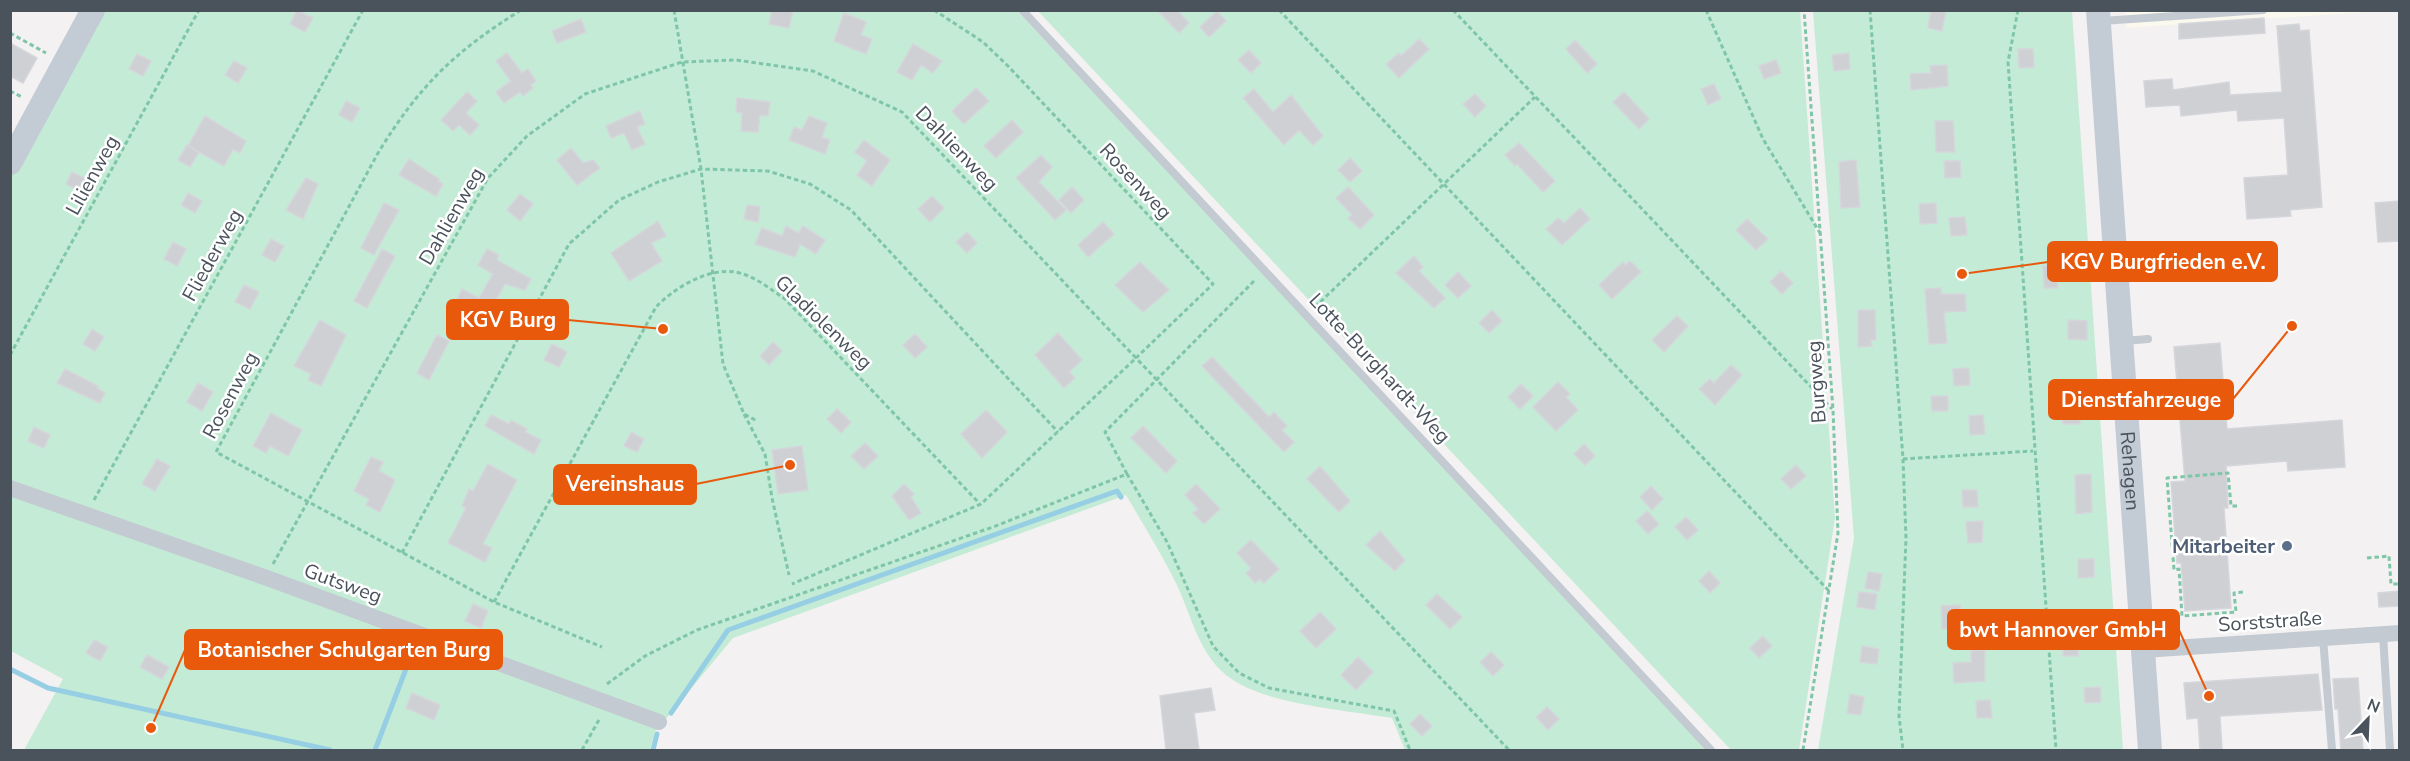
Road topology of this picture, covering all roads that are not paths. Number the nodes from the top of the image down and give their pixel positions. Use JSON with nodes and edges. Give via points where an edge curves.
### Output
{"nodes":[{"id":1,"x":93,"y":10,"type":"edge"},
{"id":2,"x":1022,"y":10,"type":"edge"},
{"id":3,"x":2263,"y":10,"type":"edge"},
{"id":4,"x":2098,"y":16,"type":"edge"},
{"id":5,"x":10,"y":163,"type":"edge"},
{"id":6,"x":2148,"y":339,"type":"dead end"},
{"id":7,"x":2120,"y":341,"type":"junction"},
{"id":8,"x":10,"y":488,"type":"edge"},
{"id":9,"x":2391,"y":633,"type":"edge"},
{"id":10,"x":2323,"y":638,"type":"junction"},
{"id":11,"x":2143,"y":650,"type":"junction"},
{"id":12,"x":659,"y":722,"type":"dead end"},
{"id":13,"x":1712,"y":750,"type":"edge"},
{"id":14,"x":2150,"y":750,"type":"edge"},
{"id":15,"x":2332,"y":750,"type":"edge"},
{"id":16,"x":2390,"y":750,"type":"edge"}],
"edges":[{"from":1,"to":5,"type":"street"},
{"from":2,"to":13,"type":"lane","name":"Lotte-Burghardt-Weg"},
{"from":3,"to":4,"type":"lane"},
{"from":4,"to":7,"type":"street","name":"Rehagen"},
{"from":6,"to":7,"type":"lane"},
{"from":7,"to":11,"type":"street","name":"Rehagen"},
{"from":8,"to":12,"type":"street","name":"Gutsweg"},
{"from":9,"to":10,"type":"street","name":"Sorststraße"},
{"from":9,"to":16,"type":"lane"},
{"from":10,"to":11,"type":"street","name":"Sorststraße"},
{"from":10,"to":15,"type":"lane"},
{"from":11,"to":14,"type":"street","name":"Rehagen"}]}
